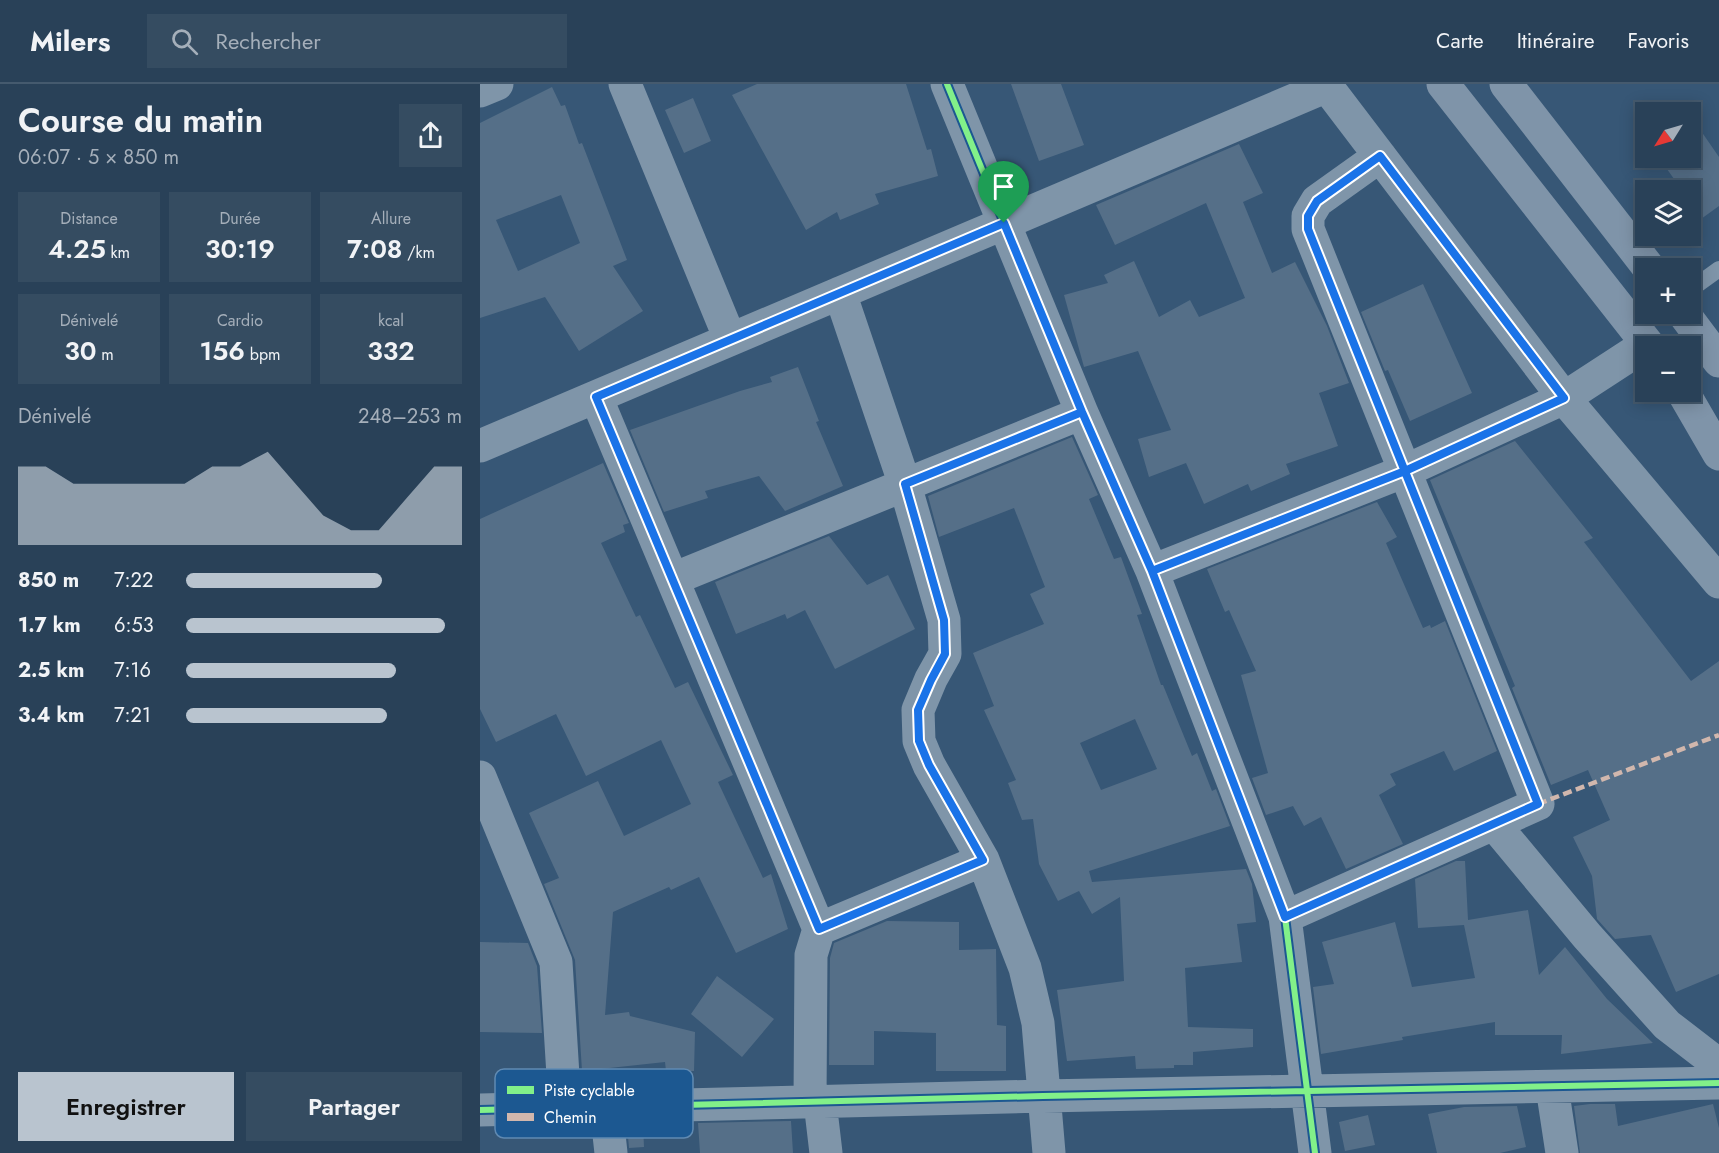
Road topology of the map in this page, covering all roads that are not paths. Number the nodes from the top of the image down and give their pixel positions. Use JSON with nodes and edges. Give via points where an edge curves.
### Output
{"nodes":[{"id":1,"x":497,"y":84,"type":"edge"},
{"id":2,"x":625,"y":84,"type":"edge"},
{"id":3,"x":947,"y":84,"type":"edge"},
{"id":4,"x":1443,"y":84,"type":"edge"},
{"id":5,"x":1506,"y":84,"type":"edge"},
{"id":6,"x":1326,"y":85,"type":"edge"},
{"id":7,"x":480,"y":91,"type":"edge"},
{"id":8,"x":1380,"y":156,"type":"junction"},
{"id":9,"x":1004,"y":223,"type":"junction"},
{"id":10,"x":1641,"y":258,"type":"edge"},
{"id":11,"x":1719,"y":269,"type":"edge"},
{"id":12,"x":1701,"y":282,"type":"edge"},
{"id":13,"x":840,"y":293,"type":"junction"},
{"id":14,"x":1691,"y":324,"type":"edge"},
{"id":15,"x":1641,"y":336,"type":"edge"},
{"id":16,"x":730,"y":339,"type":"junction"},
{"id":17,"x":1635,"y":353,"type":"edge"},
{"id":18,"x":1719,"y":361,"type":"edge"},
{"id":19,"x":596,"y":397,"type":"junction"},
{"id":20,"x":1564,"y":398,"type":"junction"},
{"id":21,"x":1689,"y":402,"type":"edge"},
{"id":22,"x":1691,"y":402,"type":"edge"},
{"id":23,"x":1082,"y":412,"type":"junction"},
{"id":24,"x":1719,"y":437,"type":"edge"},
{"id":25,"x":480,"y":446,"type":"edge"},
{"id":26,"x":1719,"y":454,"type":"edge"},
{"id":27,"x":1405,"y":471,"type":"junction"},
{"id":28,"x":905,"y":484,"type":"junction"},
{"id":29,"x":1152,"y":571,"type":"junction"},
{"id":30,"x":672,"y":579,"type":"junction"},
{"id":31,"x":1719,"y":582,"type":"edge"},
{"id":32,"x":480,"y":777,"type":"edge"},
{"id":33,"x":487,"y":812,"type":"edge"},
{"id":34,"x":1494,"y":824,"type":"junction"},
{"id":35,"x":983,"y":860,"type":"junction"},
{"id":36,"x":1285,"y":917,"type":"junction"},
{"id":37,"x":819,"y":929,"type":"junction"},
{"id":38,"x":1719,"y":1065,"type":"edge"},
{"id":39,"x":563,"y":1069,"type":"edge"},
{"id":40,"x":1719,"y":1083,"type":"edge"},
{"id":41,"x":1552,"y":1087,"type":"junction"},
{"id":42,"x":1308,"y":1092,"type":"junction"},
{"id":43,"x":1043,"y":1096,"type":"junction"},
{"id":44,"x":815,"y":1102,"type":"junction"},
{"id":45,"x":693,"y":1105,"type":"edge"},
{"id":46,"x":480,"y":1110,"type":"edge"},
{"id":47,"x":495,"y":1110,"type":"edge"},
{"id":48,"x":609,"y":1138,"type":"edge"},
{"id":49,"x":611,"y":1153,"type":"edge"},
{"id":50,"x":826,"y":1153,"type":"edge"},
{"id":51,"x":1049,"y":1153,"type":"edge"},
{"id":52,"x":1314,"y":1153,"type":"edge"},
{"id":53,"x":1562,"y":1153,"type":"edge"}],
"edges":[{"from":1,"to":7,"type":"street"},
{"from":2,"to":16,"type":"street"},
{"from":3,"to":9,"type":"street"},
{"from":4,"to":15,"type":"highway"},
{"from":5,"to":10,"type":"highway"},
{"from":6,"to":8,"type":"street"},
{"from":6,"to":9,"type":"street"},
{"from":8,"to":20,"type":"street"},
{"from":8,"to":27,"type":"street","via":[[1317,201],[1308,216],[1308,229]]},
{"from":9,"to":13,"type":"street"},
{"from":9,"to":23,"type":"street"},
{"from":11,"to":12,"type":"lane"},
{"from":13,"to":16,"type":"street"},
{"from":13,"to":28,"type":"street"},
{"from":14,"to":18,"type":"highway"},
{"from":16,"to":19,"type":"street"},
{"from":17,"to":20,"type":"street"},
{"from":19,"to":25,"type":"street"},
{"from":19,"to":30,"type":"street"},
{"from":20,"to":27,"type":"street"},
{"from":20,"to":31,"type":"street"},
{"from":21,"to":26,"type":"highway"},
{"from":22,"to":24,"type":"highway"},
{"from":23,"to":28,"type":"street"},
{"from":23,"to":29,"type":"street"},
{"from":27,"to":29,"type":"street"},
{"from":27,"to":34,"type":"street","via":[[1538,804]]},
{"from":28,"to":30,"type":"street"},
{"from":28,"to":35,"type":"street","via":[[944,620],[945,654],[918,710],[919,741]]},
{"from":29,"to":36,"type":"street"},
{"from":30,"to":37,"type":"street"},
{"from":32,"to":33,"type":"street"},
{"from":33,"to":39,"type":"street","via":[[556,962]]},
{"from":34,"to":36,"type":"street"},
{"from":34,"to":38,"type":"street","via":[[1667,1025]]},
{"from":35,"to":37,"type":"street"},
{"from":35,"to":43,"type":"street","via":[[1025,968],[1038,1023]]},
{"from":36,"to":42,"type":"street"},
{"from":37,"to":44,"type":"street","via":[[811,955]]},
{"from":40,"to":41,"type":"street"},
{"from":41,"to":42,"type":"street"},
{"from":41,"to":53,"type":"street"},
{"from":42,"to":43,"type":"street"},
{"from":42,"to":52,"type":"street"},
{"from":43,"to":44,"type":"street"},
{"from":43,"to":51,"type":"street"},
{"from":44,"to":45,"type":"street"},
{"from":44,"to":50,"type":"street"},
{"from":46,"to":47,"type":"street"},
{"from":48,"to":49,"type":"street"}]}
